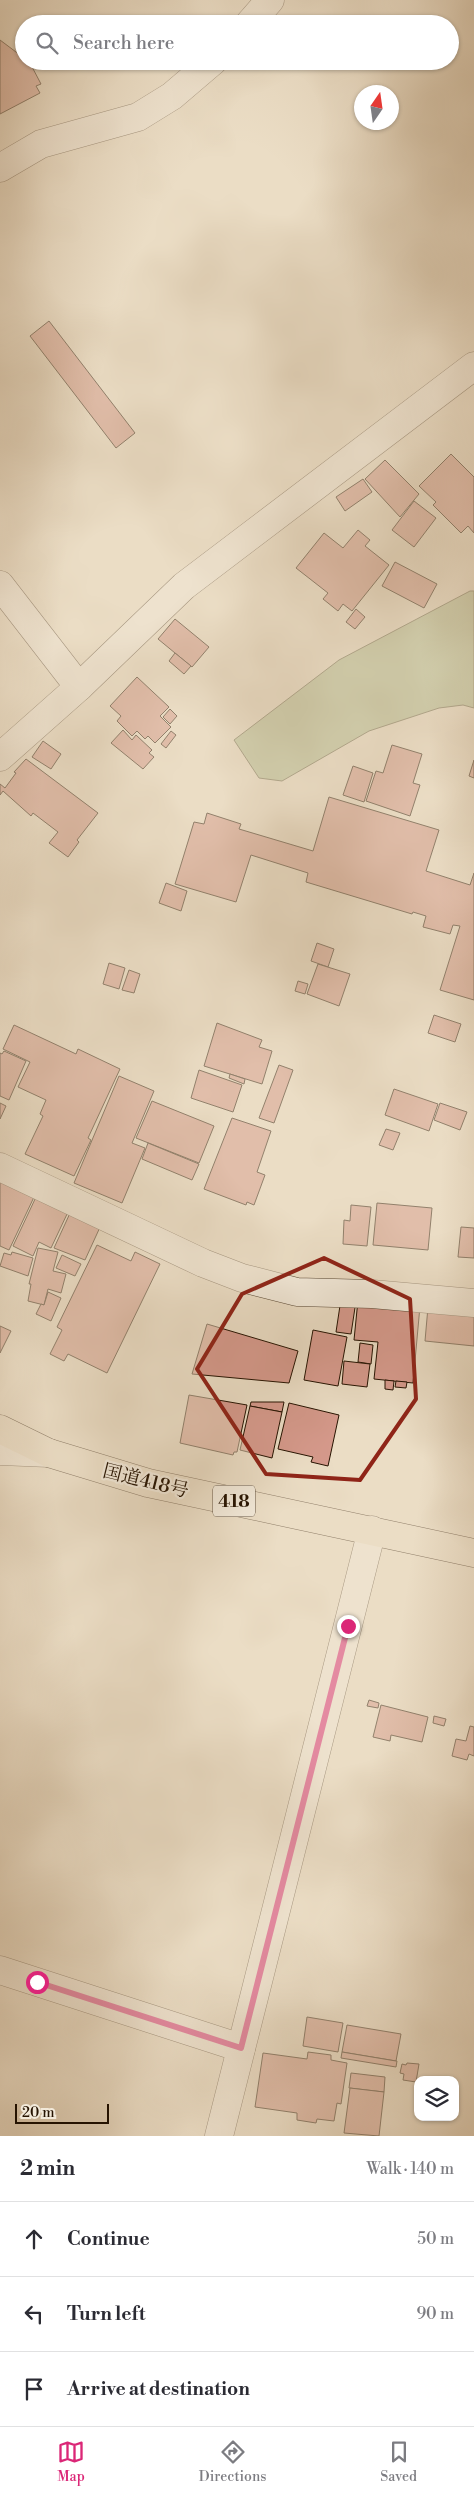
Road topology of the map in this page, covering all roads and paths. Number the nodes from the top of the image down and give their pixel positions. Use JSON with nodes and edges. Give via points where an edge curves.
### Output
{"nodes":[{"id":1,"x":270,"y":0,"type":"edge"},
{"id":2,"x":257,"y":15,"type":"edge"},
{"id":3,"x":202,"y":70,"type":"edge"},
{"id":4,"x":0,"y":168,"type":"edge"},
{"id":5,"x":474,"y":366,"type":"edge"},
{"id":6,"x":0,"y":584,"type":"edge"},
{"id":7,"x":79,"y":687,"type":"junction"},
{"id":8,"x":0,"y":757,"type":"edge"},
{"id":9,"x":0,"y":1167,"type":"edge"},
{"id":10,"x":474,"y":1303,"type":"edge"},
{"id":11,"x":0,"y":1429,"type":"edge"},
{"id":12,"x":0,"y":1451,"type":"edge"},
{"id":13,"x":49,"y":1453,"type":"junction"},
{"id":14,"x":372,"y":1530,"type":"junction"},
{"id":15,"x":474,"y":1553,"type":"edge"},
{"id":16,"x":0,"y":1970,"type":"edge"},
{"id":17,"x":241,"y":2048,"type":"junction"},
{"id":18,"x":219,"y":2136,"type":"edge"}],
"edges":[{"from":1,"to":2,"type":"street"},
{"from":3,"to":4,"type":"street","via":[[172,96],[138,117],[41,144]]},
{"from":5,"to":7,"type":"street","via":[[184,586]]},
{"from":6,"to":7,"type":"street"},
{"from":7,"to":8,"type":"street"},
{"from":9,"to":10,"type":"street","via":[[203,1263],[242,1278],[297,1292],[372,1294]]},
{"from":11,"to":13,"type":"highway","name":"国道418号","number":"418"},
{"from":12,"to":13,"type":"street"},
{"from":13,"to":14,"type":"highway","name":"国道418号","number":"418","via":[[148,1483]]},
{"from":14,"to":15,"type":"highway","name":"国道418号","number":"418"},
{"from":14,"to":17,"type":"street"},
{"from":16,"to":17,"type":"street"},
{"from":17,"to":18,"type":"street"}]}
